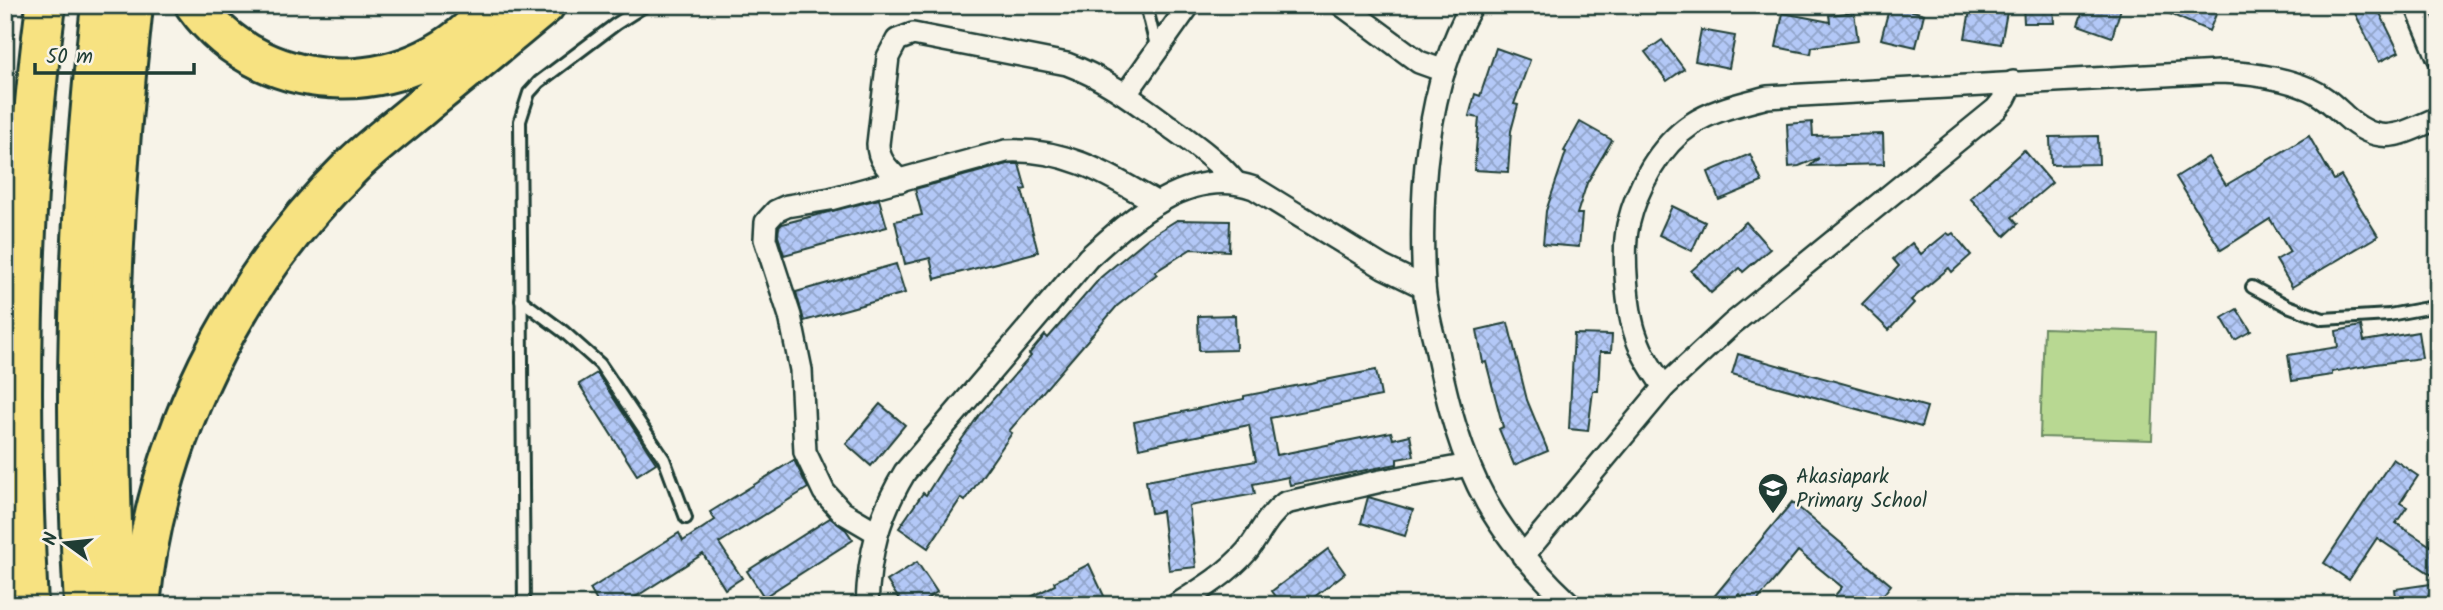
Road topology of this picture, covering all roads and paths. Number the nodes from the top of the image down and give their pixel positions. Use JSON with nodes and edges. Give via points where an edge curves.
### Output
{"nodes":[{"id":1,"x":46,"y":5,"type":"edge"},
{"id":2,"x":101,"y":5,"type":"edge"},
{"id":3,"x":133,"y":5,"type":"edge"},
{"id":4,"x":195,"y":5,"type":"edge"},
{"id":5,"x":492,"y":5,"type":"edge"},
{"id":6,"x":545,"y":5,"type":"edge"},
{"id":7,"x":646,"y":5,"type":"edge"},
{"id":8,"x":1146,"y":5,"type":"edge"},
{"id":9,"x":1189,"y":5,"type":"edge"},
{"id":10,"x":1342,"y":5,"type":"edge"},
{"id":11,"x":1472,"y":5,"type":"edge"},
{"id":12,"x":2416,"y":5,"type":"edge"},
{"id":13,"x":1157,"y":50,"type":"junction"},
{"id":14,"x":2438,"y":57,"type":"edge"},
{"id":15,"x":1444,"y":71,"type":"junction"},
{"id":16,"x":2013,"y":82,"type":"junction"},
{"id":17,"x":1126,"y":94,"type":"junction"},
{"id":18,"x":2438,"y":118,"type":"edge"},
{"id":19,"x":878,"y":154,"type":"junction"},
{"id":20,"x":900,"y":181,"type":"junction"},
{"id":21,"x":1235,"y":182,"type":"junction"},
{"id":22,"x":862,"y":191,"type":"junction"},
{"id":23,"x":1157,"y":203,"type":"junction"},
{"id":24,"x":1424,"y":287,"type":"junction"},
{"id":25,"x":2252,"y":287,"type":"dead end"},
{"id":26,"x":521,"y":300,"type":"junction"},
{"id":27,"x":2438,"y":306,"type":"edge"},
{"id":28,"x":1664,"y":387,"type":"junction"},
{"id":29,"x":1469,"y":465,"type":"junction"},
{"id":30,"x":686,"y":518,"type":"dead end"},
{"id":31,"x":876,"y":532,"type":"junction"},
{"id":32,"x":1523,"y":556,"type":"junction"},
{"id":33,"x":28,"y":605,"type":"edge"},
{"id":34,"x":84,"y":605,"type":"edge"},
{"id":35,"x":116,"y":605,"type":"edge"},
{"id":36,"x":140,"y":605,"type":"edge"},
{"id":37,"x":524,"y":605,"type":"edge"},
{"id":38,"x":866,"y":605,"type":"edge"},
{"id":39,"x":1176,"y":605,"type":"edge"},
{"id":40,"x":1571,"y":605,"type":"edge"}],
"edges":[{"from":1,"to":33,"type":"highway","via":[[24,299]]},
{"from":2,"to":34,"type":"highway","via":[[86,161],[79,313]]},
{"from":3,"to":35,"type":"highway","via":[[111,295]]},
{"from":4,"to":5,"type":"highway","via":[[218,31],[254,57],[294,74],[338,80],[388,75],[423,62],[460,38]]},
{"from":6,"to":36,"type":"highway","via":[[354,165],[262,273],[217,347],[181,427],[156,511]]},
{"from":7,"to":26,"type":"lane","via":[[539,82],[524,103],[520,121]]},
{"from":8,"to":13,"type":"lane"},
{"from":9,"to":13,"type":"street"},
{"from":10,"to":15,"type":"street","via":[[1419,62]]},
{"from":11,"to":15,"type":"street"},
{"from":12,"to":14,"type":"street"},
{"from":13,"to":17,"type":"street"},
{"from":15,"to":24,"type":"street","via":[[1424,195]]},
{"from":16,"to":18,"type":"street","via":[[2252,74],[2310,89],[2374,135],[2400,135]]},
{"from":16,"to":28,"type":"street","via":[[1996,109],[1732,324]]},
{"from":16,"to":28,"type":"street","via":[[1767,97],[1693,123],[1664,148],[1641,187],[1628,227],[1627,266],[1635,335]]},
{"from":17,"to":19,"type":"street","via":[[1067,64],[923,35],[904,36],[888,57]]},
{"from":17,"to":21,"type":"street","via":[[1219,163]]},
{"from":19,"to":20,"type":"street"},
{"from":19,"to":22,"type":"street"},
{"from":20,"to":22,"type":"street"},
{"from":20,"to":23,"type":"street","via":[[1006,151],[1039,151],[1083,163]]},
{"from":21,"to":23,"type":"street","via":[[1190,187]]},
{"from":21,"to":24,"type":"street","via":[[1254,188]]},
{"from":22,"to":31,"type":"street","via":[[787,206],[776,211],[764,230],[796,346],[808,462],[824,492],[842,512]]},
{"from":23,"to":31,"type":"street","via":[[1088,258],[905,471]]},
{"from":24,"to":29,"type":"street","via":[[1455,433]]},
{"from":25,"to":27,"type":"lane","via":[[2323,319]]},
{"from":26,"to":30,"type":"lane","via":[[600,364],[664,459]]},
{"from":26,"to":37,"type":"lane"},
{"from":28,"to":32,"type":"street"},
{"from":29,"to":32,"type":"street","via":[[1495,517]]},
{"from":29,"to":39,"type":"street","via":[[1285,503],[1219,578]]},
{"from":31,"to":38,"type":"street"},
{"from":32,"to":40,"type":"street"}]}
